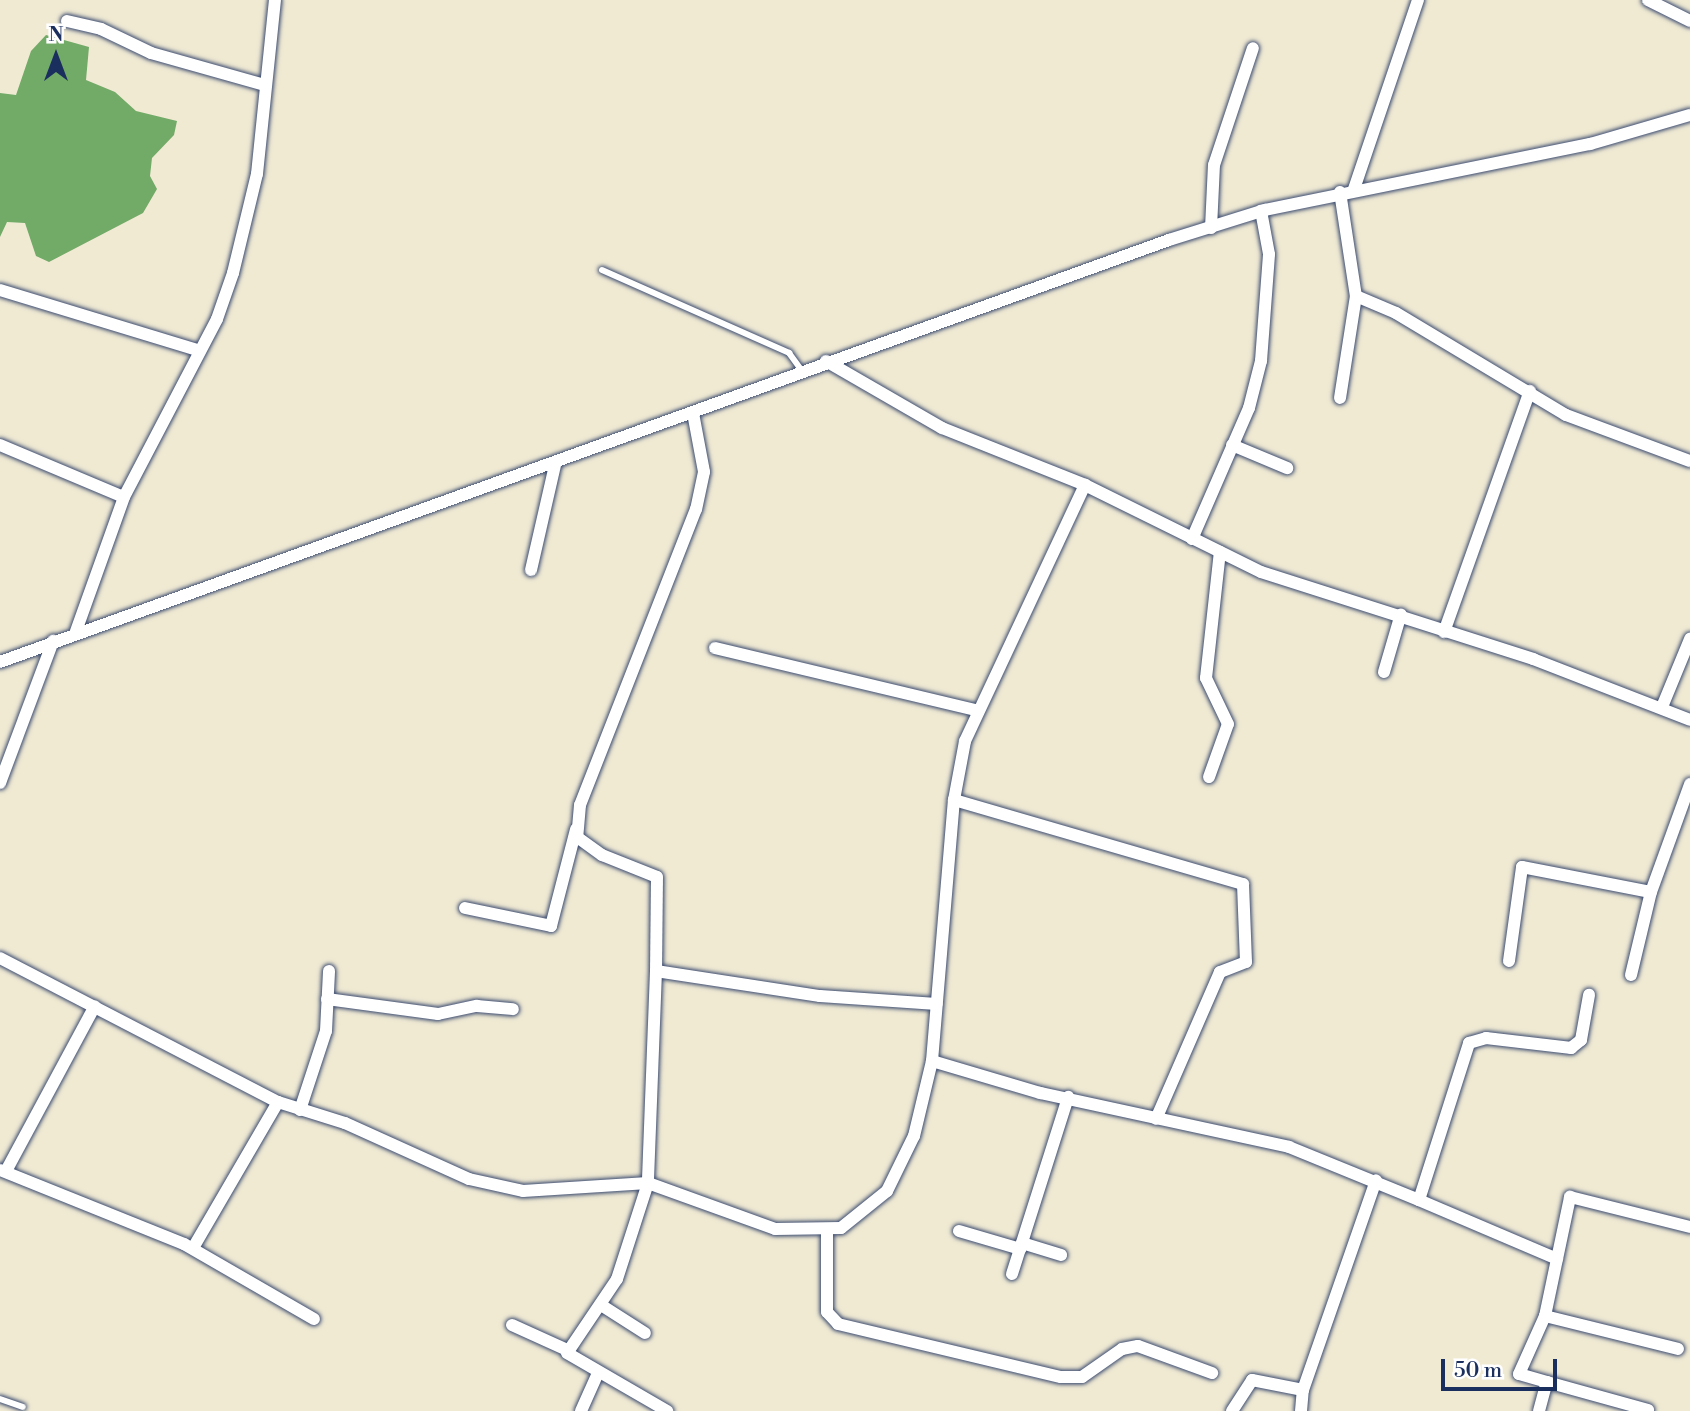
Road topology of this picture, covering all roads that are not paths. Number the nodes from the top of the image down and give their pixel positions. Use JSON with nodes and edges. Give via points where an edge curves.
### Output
{"nodes":[{"id":1,"x":275,"y":0,"type":"edge"},
{"id":2,"x":1418,"y":0,"type":"edge"},
{"id":3,"x":1648,"y":0,"type":"edge"},
{"id":4,"x":67,"y":21,"type":"dead end"},
{"id":5,"x":1690,"y":21,"type":"edge"},
{"id":6,"x":1253,"y":48,"type":"dead end"},
{"id":7,"x":265,"y":85,"type":"junction"},
{"id":8,"x":1690,"y":115,"type":"edge"},
{"id":9,"x":1354,"y":189,"type":"junction"},
{"id":10,"x":1340,"y":192,"type":"junction"},
{"id":11,"x":1261,"y":211,"type":"junction"},
{"id":12,"x":1211,"y":228,"type":"junction"},
{"id":13,"x":601,"y":270,"type":"dead end"},
{"id":14,"x":0,"y":290,"type":"edge"},
{"id":15,"x":1356,"y":296,"type":"junction"},
{"id":16,"x":198,"y":350,"type":"junction"},
{"id":17,"x":827,"y":361,"type":"junction"},
{"id":18,"x":802,"y":371,"type":"junction"},
{"id":19,"x":1530,"y":391,"type":"junction"},
{"id":20,"x":1340,"y":398,"type":"dead end"},
{"id":21,"x":692,"y":413,"type":"junction"},
{"id":22,"x":0,"y":445,"type":"edge"},
{"id":23,"x":1232,"y":445,"type":"junction"},
{"id":24,"x":1690,"y":461,"type":"edge"},
{"id":25,"x":555,"y":465,"type":"junction"},
{"id":26,"x":1287,"y":468,"type":"dead end"},
{"id":27,"x":1085,"y":485,"type":"junction"},
{"id":28,"x":124,"y":497,"type":"junction"},
{"id":29,"x":1192,"y":539,"type":"junction"},
{"id":30,"x":1220,"y":552,"type":"junction"},
{"id":31,"x":531,"y":570,"type":"dead end"},
{"id":32,"x":1401,"y":614,"type":"junction"},
{"id":33,"x":1444,"y":632,"type":"junction"},
{"id":34,"x":75,"y":634,"type":"junction"},
{"id":35,"x":1690,"y":639,"type":"edge"},
{"id":36,"x":53,"y":642,"type":"junction"},
{"id":37,"x":715,"y":648,"type":"dead end"},
{"id":38,"x":0,"y":662,"type":"edge"},
{"id":39,"x":1384,"y":672,"type":"dead end"},
{"id":40,"x":1662,"y":707,"type":"junction"},
{"id":41,"x":975,"y":710,"type":"junction"},
{"id":42,"x":1690,"y":720,"type":"edge"},
{"id":43,"x":1209,"y":777,"type":"dead end"},
{"id":44,"x":0,"y":783,"type":"edge"},
{"id":45,"x":1690,"y":784,"type":"edge"},
{"id":46,"x":954,"y":800,"type":"junction"},
{"id":47,"x":576,"y":829,"type":"junction"},
{"id":48,"x":1651,"y":892,"type":"junction"},
{"id":49,"x":464,"y":908,"type":"dead end"},
{"id":50,"x":0,"y":958,"type":"edge"},
{"id":51,"x":1509,"y":961,"type":"dead end"},
{"id":52,"x":328,"y":971,"type":"dead end"},
{"id":53,"x":656,"y":971,"type":"junction"},
{"id":54,"x":1631,"y":975,"type":"dead end"},
{"id":55,"x":1589,"y":995,"type":"dead end"},
{"id":56,"x":327,"y":999,"type":"junction"},
{"id":57,"x":937,"y":1004,"type":"junction"},
{"id":58,"x":95,"y":1006,"type":"junction"},
{"id":59,"x":513,"y":1009,"type":"dead end"},
{"id":60,"x":932,"y":1061,"type":"junction"},
{"id":61,"x":1068,"y":1097,"type":"junction"},
{"id":62,"x":278,"y":1102,"type":"junction"},
{"id":63,"x":300,"y":1110,"type":"junction"},
{"id":64,"x":1156,"y":1119,"type":"junction"},
{"id":65,"x":3,"y":1171,"type":"edge"},
{"id":66,"x":1376,"y":1180,"type":"junction"},
{"id":67,"x":648,"y":1183,"type":"junction"},
{"id":68,"x":1419,"y":1200,"type":"junction"},
{"id":69,"x":1690,"y":1227,"type":"edge"},
{"id":70,"x":827,"y":1231,"type":"junction"},
{"id":71,"x":959,"y":1231,"type":"dead end"},
{"id":72,"x":1021,"y":1246,"type":"junction"},
{"id":73,"x":192,"y":1248,"type":"junction"},
{"id":74,"x":1061,"y":1255,"type":"dead end"},
{"id":75,"x":1557,"y":1259,"type":"junction"},
{"id":76,"x":1012,"y":1274,"type":"dead end"},
{"id":77,"x":601,"y":1305,"type":"junction"},
{"id":78,"x":1545,"y":1316,"type":"junction"},
{"id":79,"x":314,"y":1319,"type":"dead end"},
{"id":80,"x":512,"y":1325,"type":"dead end"},
{"id":81,"x":645,"y":1333,"type":"dead end"},
{"id":82,"x":1678,"y":1349,"type":"dead end"},
{"id":83,"x":567,"y":1350,"type":"junction"},
{"id":84,"x":598,"y":1373,"type":"junction"},
{"id":85,"x":1212,"y":1373,"type":"dead end"},
{"id":86,"x":1547,"y":1382,"type":"junction"},
{"id":87,"x":1303,"y":1390,"type":"junction"},
{"id":88,"x":0,"y":1399,"type":"edge"},
{"id":89,"x":23,"y":1407,"type":"dead end"},
{"id":90,"x":1648,"y":1410,"type":"edge"},
{"id":91,"x":581,"y":1411,"type":"edge"},
{"id":92,"x":667,"y":1411,"type":"edge"},
{"id":93,"x":1232,"y":1411,"type":"edge"},
{"id":94,"x":1301,"y":1411,"type":"edge"},
{"id":95,"x":1539,"y":1411,"type":"edge"}],
"edges":[{"from":1,"to":7,"type":"street"},
{"from":2,"to":9,"type":"street"},
{"from":3,"to":5,"type":"street"},
{"from":4,"to":7,"type":"street","via":[[101,29],[151,53]]},
{"from":6,"to":12,"type":"street","via":[[1214,165]]},
{"from":7,"to":16,"type":"street","via":[[247,220],[217,318]]},
{"from":8,"to":9,"type":"street","via":[[1577,147]]},
{"from":9,"to":10,"type":"street"},
{"from":10,"to":11,"type":"street"},
{"from":10,"to":15,"type":"street"},
{"from":11,"to":12,"type":"street"},
{"from":11,"to":23,"type":"street","via":[[1269,254],[1261,361]]},
{"from":12,"to":17,"type":"street"},
{"from":13,"to":18,"type":"lane","via":[[789,353]]},
{"from":14,"to":16,"type":"street"},
{"from":15,"to":19,"type":"street"},
{"from":15,"to":20,"type":"street"},
{"from":16,"to":28,"type":"street"},
{"from":17,"to":18,"type":"street"},
{"from":17,"to":27,"type":"street","via":[[942,428]]},
{"from":18,"to":21,"type":"street"},
{"from":19,"to":24,"type":"street","via":[[1566,415]]},
{"from":19,"to":33,"type":"street"},
{"from":21,"to":25,"type":"street"},
{"from":21,"to":47,"type":"street","via":[[704,472],[696,509],[584,794]]},
{"from":22,"to":28,"type":"street"},
{"from":23,"to":26,"type":"street"},
{"from":23,"to":29,"type":"street"},
{"from":25,"to":31,"type":"street"},
{"from":25,"to":34,"type":"street"},
{"from":27,"to":29,"type":"street"},
{"from":27,"to":41,"type":"street"},
{"from":28,"to":34,"type":"street"},
{"from":29,"to":30,"type":"street"},
{"from":30,"to":32,"type":"street","via":[[1261,572]]},
{"from":30,"to":43,"type":"street","via":[[1206,678],[1228,724]]},
{"from":32,"to":33,"type":"street"},
{"from":32,"to":39,"type":"street"},
{"from":33,"to":40,"type":"street"},
{"from":34,"to":36,"type":"street"},
{"from":35,"to":40,"type":"street"},
{"from":36,"to":38,"type":"street"},
{"from":36,"to":44,"type":"street"},
{"from":37,"to":41,"type":"street"},
{"from":40,"to":42,"type":"street"},
{"from":41,"to":46,"type":"street"},
{"from":45,"to":48,"type":"street"},
{"from":46,"to":57,"type":"street"},
{"from":46,"to":64,"type":"street","via":[[1243,884],[1246,962],[1220,972]]},
{"from":47,"to":49,"type":"street","via":[[551,926]]},
{"from":47,"to":53,"type":"street","via":[[581,844],[657,877]]},
{"from":48,"to":51,"type":"street","via":[[1522,867]]},
{"from":48,"to":54,"type":"street"},
{"from":50,"to":58,"type":"street"},
{"from":52,"to":56,"type":"street"},
{"from":53,"to":57,"type":"street","via":[[820,996]]},
{"from":53,"to":67,"type":"street"},
{"from":55,"to":68,"type":"street","via":[[1581,1040],[1572,1048],[1486,1038],[1469,1043]]},
{"from":56,"to":59,"type":"street","via":[[438,1014],[477,1006]]},
{"from":56,"to":63,"type":"street","via":[[326,1031]]},
{"from":57,"to":60,"type":"street"},
{"from":58,"to":62,"type":"street"},
{"from":58,"to":65,"type":"street"},
{"from":60,"to":61,"type":"street"},
{"from":60,"to":70,"type":"street","via":[[900,1174],[861,1213]]},
{"from":61,"to":64,"type":"street"},
{"from":61,"to":72,"type":"street"},
{"from":62,"to":63,"type":"street"},
{"from":62,"to":73,"type":"street"},
{"from":63,"to":67,"type":"street","via":[[469,1178],[523,1191]]},
{"from":64,"to":66,"type":"street","via":[[1289,1147]]},
{"from":65,"to":73,"type":"street"},
{"from":66,"to":68,"type":"street"},
{"from":66,"to":87,"type":"street"},
{"from":67,"to":70,"type":"street","via":[[775,1229]]},
{"from":67,"to":77,"type":"street","via":[[617,1279]]},
{"from":68,"to":75,"type":"street"},
{"from":69,"to":75,"type":"street","via":[[1570,1196]]},
{"from":70,"to":85,"type":"street","via":[[827,1312],[838,1324],[1061,1377],[1083,1377],[1122,1349],[1138,1346]]},
{"from":71,"to":72,"type":"street"},
{"from":72,"to":74,"type":"street"},
{"from":72,"to":76,"type":"street"},
{"from":73,"to":79,"type":"street"},
{"from":75,"to":78,"type":"street"},
{"from":77,"to":81,"type":"street"},
{"from":77,"to":83,"type":"street"},
{"from":78,"to":82,"type":"street"},
{"from":78,"to":86,"type":"street","via":[[1519,1374]]},
{"from":80,"to":83,"type":"street"},
{"from":83,"to":84,"type":"street"},
{"from":84,"to":91,"type":"street"},
{"from":84,"to":92,"type":"street"},
{"from":86,"to":90,"type":"street"},
{"from":86,"to":95,"type":"street"},
{"from":87,"to":93,"type":"street","via":[[1252,1380]]},
{"from":87,"to":94,"type":"street"},
{"from":88,"to":89,"type":"lane"}]}
